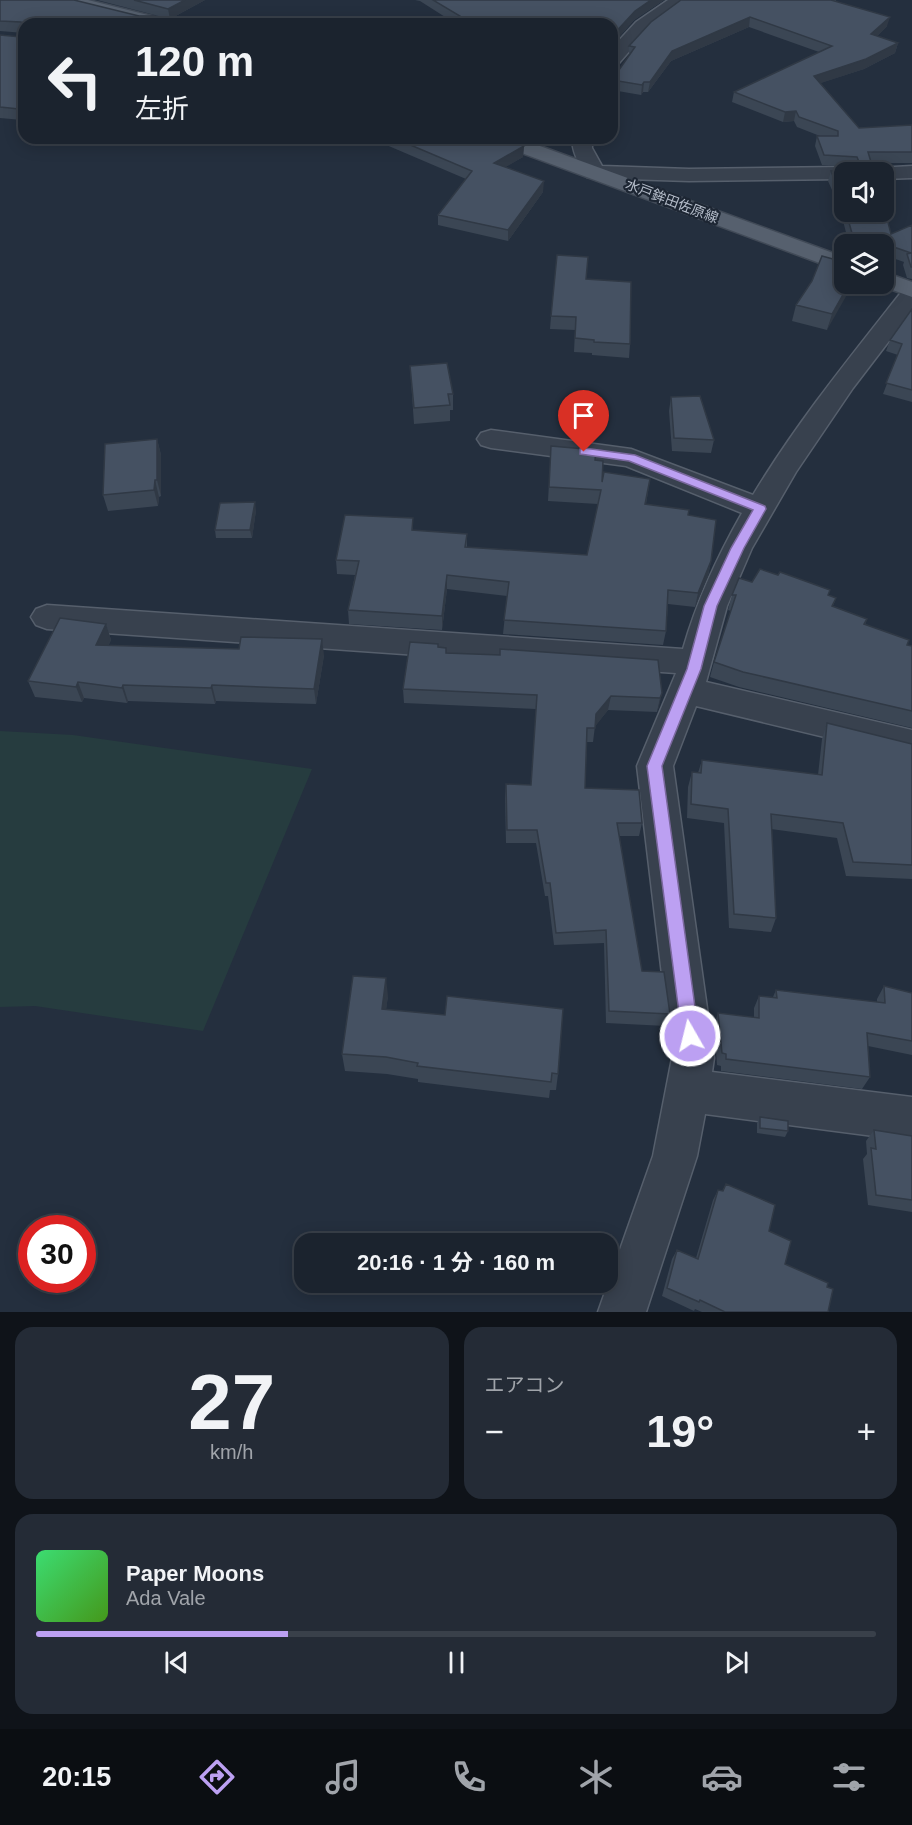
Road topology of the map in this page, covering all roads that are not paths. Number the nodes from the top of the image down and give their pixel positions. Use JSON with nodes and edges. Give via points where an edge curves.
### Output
{"nodes":[{"id":1,"x":67,"y":0,"type":"edge"},
{"id":2,"x":680,"y":0,"type":"edge"},
{"id":3,"x":138,"y":18,"type":"edge"},
{"id":4,"x":618,"y":52,"type":"edge"},
{"id":5,"x":516,"y":144,"type":"edge"},
{"id":6,"x":582,"y":144,"type":"edge"},
{"id":7,"x":594,"y":172,"type":"junction"},
{"id":8,"x":912,"y":172,"type":"edge"},
{"id":9,"x":834,"y":173,"type":"edge"},
{"id":10,"x":894,"y":173,"type":"edge"},
{"id":11,"x":834,"y":261,"type":"edge"},
{"id":12,"x":894,"y":283,"type":"edge"},
{"id":13,"x":912,"y":290,"type":"edge"},
{"id":14,"x":912,"y":295,"type":"edge"},
{"id":15,"x":491,"y":439,"type":"dead end"},
{"id":16,"x":760,"y":509,"type":"junction"},
{"id":17,"x":47,"y":616,"type":"dead end"},
{"id":18,"x":691,"y":676,"type":"junction"},
{"id":19,"x":912,"y":744,"type":"edge"},
{"id":20,"x":687,"y":1090,"type":"junction"},
{"id":21,"x":912,"y":1119,"type":"edge"},
{"id":22,"x":622,"y":1312,"type":"edge"}],
"edges":[{"from":1,"to":3,"type":"main road"},
{"from":2,"to":4,"type":"street","via":[[642,26]]},
{"from":5,"to":7,"type":"main road","name":"水戸鉾田佐原線"},
{"from":6,"to":7,"type":"street"},
{"from":7,"to":9,"type":"street"},
{"from":7,"to":11,"type":"main road","name":"水戸鉾田佐原線"},
{"from":8,"to":10,"type":"street"},
{"from":12,"to":13,"type":"main road"},
{"from":14,"to":16,"type":"street","via":[[844,382]]},
{"from":15,"to":16,"type":"street","via":[[631,458]]},
{"from":16,"to":18,"type":"street","via":[[711,606]]},
{"from":17,"to":18,"type":"street"},
{"from":18,"to":19,"type":"street"},
{"from":18,"to":20,"type":"street","via":[[654,766],[693,1058]]},
{"from":20,"to":21,"type":"street"},
{"from":20,"to":22,"type":"street","via":[[675,1156]]}]}
